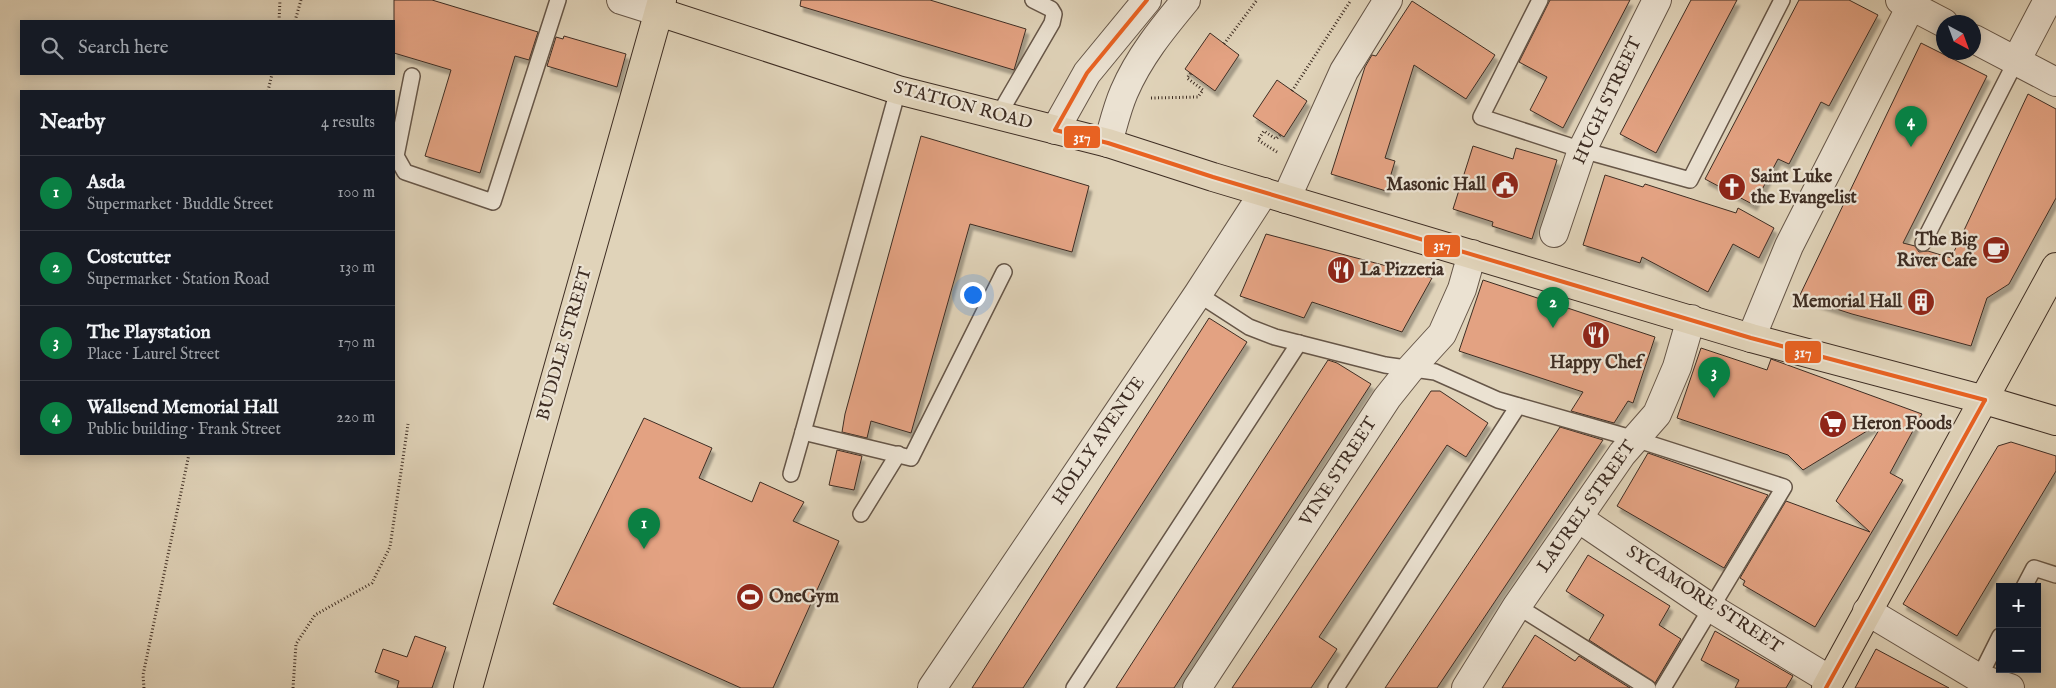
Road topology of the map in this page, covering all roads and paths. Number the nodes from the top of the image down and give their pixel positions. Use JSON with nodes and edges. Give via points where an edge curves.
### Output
{"nodes":[{"id":1,"x":280,"y":0,"type":"edge"},
{"id":2,"x":301,"y":0,"type":"edge"},
{"id":3,"x":558,"y":0,"type":"edge"},
{"id":4,"x":621,"y":0,"type":"edge"},
{"id":5,"x":1033,"y":0,"type":"edge"},
{"id":6,"x":1147,"y":0,"type":"edge"},
{"id":7,"x":1186,"y":0,"type":"edge"},
{"id":8,"x":1257,"y":0,"type":"edge"},
{"id":9,"x":1351,"y":0,"type":"edge"},
{"id":10,"x":1388,"y":0,"type":"edge"},
{"id":11,"x":1540,"y":0,"type":"edge"},
{"id":12,"x":1656,"y":0,"type":"edge"},
{"id":13,"x":1782,"y":0,"type":"edge"},
{"id":14,"x":2048,"y":0,"type":"edge"},
{"id":15,"x":1908,"y":2,"type":"edge"},
{"id":16,"x":661,"y":6,"type":"edge"},
{"id":17,"x":1936,"y":18,"type":"edge"},
{"id":18,"x":280,"y":20,"type":"edge"},
{"id":19,"x":295,"y":20,"type":"edge"},
{"id":20,"x":1981,"y":42,"type":"edge"},
{"id":21,"x":1224,"y":44,"type":"dead end"},
{"id":22,"x":2016,"y":61,"type":"junction"},
{"id":23,"x":1191,"y":73,"type":"dead end"},
{"id":24,"x":272,"y":75,"type":"edge"},
{"id":25,"x":412,"y":76,"type":"dead end"},
{"id":26,"x":2056,"y":82,"type":"edge"},
{"id":27,"x":268,"y":90,"type":"edge"},
{"id":28,"x":898,"y":90,"type":"junction"},
{"id":29,"x":1292,"y":90,"type":"dead end"},
{"id":30,"x":1174,"y":97,"type":"dead end"},
{"id":31,"x":998,"y":116,"type":"junction"},
{"id":32,"x":1055,"y":130,"type":"junction"},
{"id":33,"x":1280,"y":135,"type":"dead end"},
{"id":34,"x":1258,"y":140,"type":"dead end"},
{"id":35,"x":1108,"y":143,"type":"junction"},
{"id":36,"x":1582,"y":150,"type":"junction"},
{"id":37,"x":1275,"y":195,"type":"junction"},
{"id":38,"x":1554,"y":233,"type":"dead end"},
{"id":39,"x":1923,"y":243,"type":"dead end"},
{"id":40,"x":1472,"y":254,"type":"junction"},
{"id":41,"x":2056,"y":267,"type":"edge"},
{"id":42,"x":1004,"y":272,"type":"dead end"},
{"id":43,"x":1198,"y":294,"type":"junction"},
{"id":44,"x":1691,"y":319,"type":"junction"},
{"id":45,"x":1751,"y":338,"type":"junction"},
{"id":46,"x":1299,"y":343,"type":"junction"},
{"id":47,"x":1411,"y":368,"type":"junction"},
{"id":48,"x":1985,"y":400,"type":"junction"},
{"id":49,"x":1518,"y":406,"type":"junction"},
{"id":50,"x":2056,"y":422,"type":"edge"},
{"id":51,"x":408,"y":424,"type":"dead end"},
{"id":52,"x":803,"y":432,"type":"junction"},
{"id":53,"x":1635,"y":439,"type":"junction"},
{"id":54,"x":898,"y":454,"type":"junction"},
{"id":55,"x":189,"y":455,"type":"edge"},
{"id":56,"x":791,"y":474,"type":"dead end"},
{"id":57,"x":861,"y":514,"type":"dead end"},
{"id":58,"x":1578,"y":518,"type":"junction"},
{"id":59,"x":2056,"y":575,"type":"edge"},
{"id":60,"x":2026,"y":583,"type":"edge"},
{"id":61,"x":1517,"y":606,"type":"junction"},
{"id":62,"x":1711,"y":608,"type":"junction"},
{"id":63,"x":1867,"y":611,"type":"junction"},
{"id":64,"x":1996,"y":644,"type":"edge"},
{"id":65,"x":1976,"y":683,"type":"edge"},
{"id":66,"x":1828,"y":684,"type":"edge"},
{"id":67,"x":144,"y":688,"type":"edge"},
{"id":68,"x":292,"y":688,"type":"edge"},
{"id":69,"x":468,"y":688,"type":"edge"},
{"id":70,"x":932,"y":688,"type":"edge"},
{"id":71,"x":1074,"y":688,"type":"edge"},
{"id":72,"x":1197,"y":688,"type":"edge"},
{"id":73,"x":1336,"y":688,"type":"edge"},
{"id":74,"x":1466,"y":688,"type":"edge"},
{"id":75,"x":1648,"y":688,"type":"edge"},
{"id":76,"x":1663,"y":688,"type":"edge"},
{"id":77,"x":2010,"y":688,"type":"edge"}],
"edges":[{"from":1,"to":18,"type":"path"},
{"from":2,"to":19,"type":"path"},
{"from":3,"to":25,"type":"lane","via":[[493,202],[404,172],[396,156]]},
{"from":4,"to":16,"type":"street","name":"STATION ROAD"},
{"from":5,"to":31,"type":"lane","via":[[1051,9],[1054,14],[1052,23]]},
{"from":6,"to":32,"type":"street","via":[[1087,74]]},
{"from":7,"to":35,"type":"street","via":[[1135,68],[1123,93]]},
{"from":8,"to":21,"type":"path"},
{"from":9,"to":29,"type":"path"},
{"from":10,"to":37,"type":"street","name":"HOLLY AVENUE"},
{"from":11,"to":36,"type":"lane","via":[[1481,117]]},
{"from":12,"to":36,"type":"street","name":"HUGH STREET"},
{"from":13,"to":36,"type":"lane","via":[[1690,180]]},
{"from":14,"to":22,"type":"street"},
{"from":15,"to":17,"type":"street"},
{"from":15,"to":45,"type":"street","via":[[1789,246]]},
{"from":16,"to":28,"type":"main road","name":"STATION ROAD"},
{"from":16,"to":69,"type":"main road","name":"BUDDLE STREET"},
{"from":20,"to":22,"type":"street"},
{"from":22,"to":26,"type":"street"},
{"from":22,"to":39,"type":"lane"},
{"from":23,"to":30,"type":"path","via":[[1187,78],[1203,90],[1198,97]]},
{"from":24,"to":27,"type":"path"},
{"from":28,"to":31,"type":"main road","name":"STATION ROAD"},
{"from":28,"to":52,"type":"lane"},
{"from":31,"to":32,"type":"main road","name":"STATION ROAD"},
{"from":32,"to":35,"type":"main road","name":"STATION ROAD"},
{"from":33,"to":34,"type":"path","via":[[1276,139],[1264,131]]},
{"from":35,"to":37,"type":"main road","name":"STATION ROAD"},
{"from":36,"to":38,"type":"street","name":"HUGH STREET"},
{"from":37,"to":40,"type":"main road","name":"STATION ROAD"},
{"from":37,"to":43,"type":"street","name":"HOLLY AVENUE"},
{"from":40,"to":44,"type":"main road","name":"STATION ROAD"},
{"from":40,"to":47,"type":"street","name":"VINE STREET","via":[[1462,289],[1442,334]]},
{"from":41,"to":48,"type":"main road"},
{"from":42,"to":54,"type":"lane","via":[[911,458]]},
{"from":43,"to":46,"type":"lane","via":[[1249,327]]},
{"from":43,"to":70,"type":"street","name":"HOLLY AVENUE"},
{"from":44,"to":45,"type":"main road","name":"STATION ROAD"},
{"from":44,"to":53,"type":"street","name":"LAUREL STREET","via":[[1663,403]]},
{"from":45,"to":48,"type":"main road","name":"STATION ROAD"},
{"from":46,"to":47,"type":"lane","via":[[1385,365]]},
{"from":46,"to":71,"type":"lane"},
{"from":47,"to":49,"type":"lane","via":[[1447,376]]},
{"from":47,"to":72,"type":"street","name":"VINE STREET","via":[[1387,398]]},
{"from":48,"to":50,"type":"main road","name":"STATION ROAD"},
{"from":48,"to":63,"type":"main road"},
{"from":49,"to":53,"type":"lane"},
{"from":49,"to":73,"type":"lane"},
{"from":51,"to":68,"type":"path","via":[[390,548],[372,583],[315,616],[296,644]]},
{"from":52,"to":54,"type":"lane"},
{"from":52,"to":56,"type":"lane"},
{"from":53,"to":58,"type":"street","name":"LAUREL STREET"},
{"from":53,"to":62,"type":"lane","via":[[1784,488]]},
{"from":54,"to":57,"type":"lane"},
{"from":55,"to":67,"type":"path","via":[[143,675]]},
{"from":58,"to":61,"type":"street","name":"LAUREL STREET"},
{"from":58,"to":62,"type":"street","name":"SYCAMORE STREET"},
{"from":59,"to":60,"type":"lane","via":[[2034,568]]},
{"from":61,"to":74,"type":"street","name":"LAUREL STREET"},
{"from":61,"to":75,"type":"lane"},
{"from":62,"to":66,"type":"street","name":"SYCAMORE STREET"},
{"from":62,"to":76,"type":"lane"},
{"from":63,"to":65,"type":"street"},
{"from":63,"to":66,"type":"main road"},
{"from":64,"to":65,"type":"lane"},
{"from":65,"to":77,"type":"street"}]}
